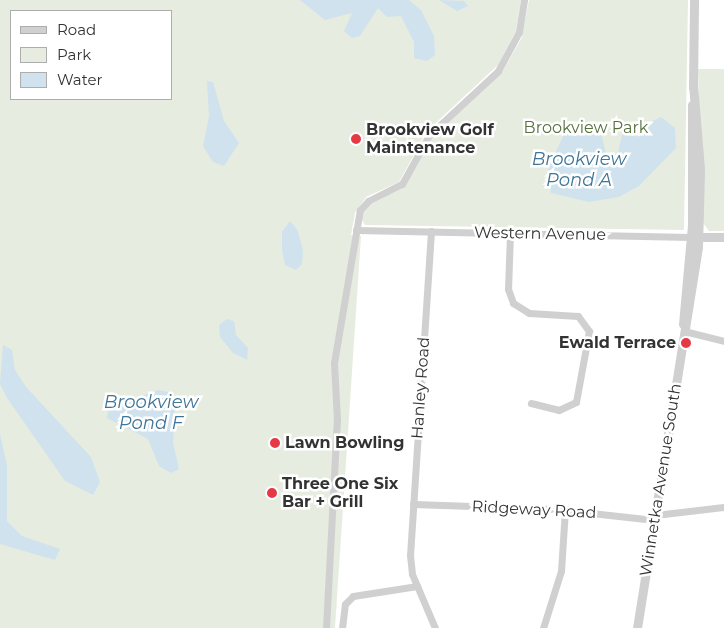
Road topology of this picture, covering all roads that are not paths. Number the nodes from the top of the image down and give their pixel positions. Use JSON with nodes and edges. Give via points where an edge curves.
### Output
{"nodes":[{"id":1,"x":524,"y":0,"type":"edge"},
{"id":2,"x":693,"y":0,"type":"edge"},
{"id":3,"x":356,"y":230,"type":"junction"},
{"id":4,"x":431,"y":232,"type":"junction"},
{"id":5,"x":510,"y":233,"type":"junction"},
{"id":6,"x":695,"y":237,"type":"junction"},
{"id":7,"x":724,"y":237,"type":"edge"},
{"id":8,"x":684,"y":331,"type":"junction"},
{"id":9,"x":724,"y":341,"type":"edge"},
{"id":10,"x":531,"y":403,"type":"dead end"},
{"id":11,"x":413,"y":504,"type":"junction"},
{"id":12,"x":724,"y":506,"type":"edge"},
{"id":13,"x":565,"y":510,"type":"junction"},
{"id":14,"x":655,"y":518,"type":"junction"},
{"id":15,"x":417,"y":586,"type":"junction"},
{"id":16,"x":326,"y":628,"type":"edge"},
{"id":17,"x":342,"y":628,"type":"edge"},
{"id":18,"x":436,"y":628,"type":"edge"},
{"id":19,"x":543,"y":628,"type":"edge"},
{"id":20,"x":637,"y":628,"type":"edge"}],
"edges":[{"from":1,"to":3,"type":"street","via":[[519,32],[505,61],[429,135],[402,184],[362,207]]},
{"from":2,"to":6,"type":"street","name":"Winnetka Avenue South"},
{"from":3,"to":4,"type":"street","name":"Western Avenue"},
{"from":3,"to":16,"type":"street","via":[[334,363],[337,420]]},
{"from":4,"to":5,"type":"street","name":"Western Avenue"},
{"from":4,"to":11,"type":"street","name":"Hanley Road"},
{"from":5,"to":6,"type":"street","name":"Western Avenue"},
{"from":5,"to":10,"type":"street","via":[[508,290],[513,303],[529,313],[578,316],[589,330],[576,402],[559,410]]},
{"from":6,"to":7,"type":"street","name":"Western Avenue"},
{"from":6,"to":8,"type":"street","name":"Winnetka Avenue South"},
{"from":8,"to":9,"type":"street"},
{"from":8,"to":14,"type":"street","name":"Winnetka Avenue South"},
{"from":11,"to":13,"type":"street","name":"Ridgeway Road"},
{"from":11,"to":15,"type":"street","name":"Hanley Road","via":[[410,555]]},
{"from":12,"to":14,"type":"street","name":"Ridgeway Road"},
{"from":13,"to":14,"type":"street","name":"Ridgeway Road"},
{"from":13,"to":19,"type":"street","via":[[560,577]]},
{"from":14,"to":20,"type":"street","name":"Winnetka Avenue South"},
{"from":15,"to":17,"type":"street","via":[[353,596],[345,604]]},
{"from":15,"to":18,"type":"street","name":"Hanley Road"}]}
